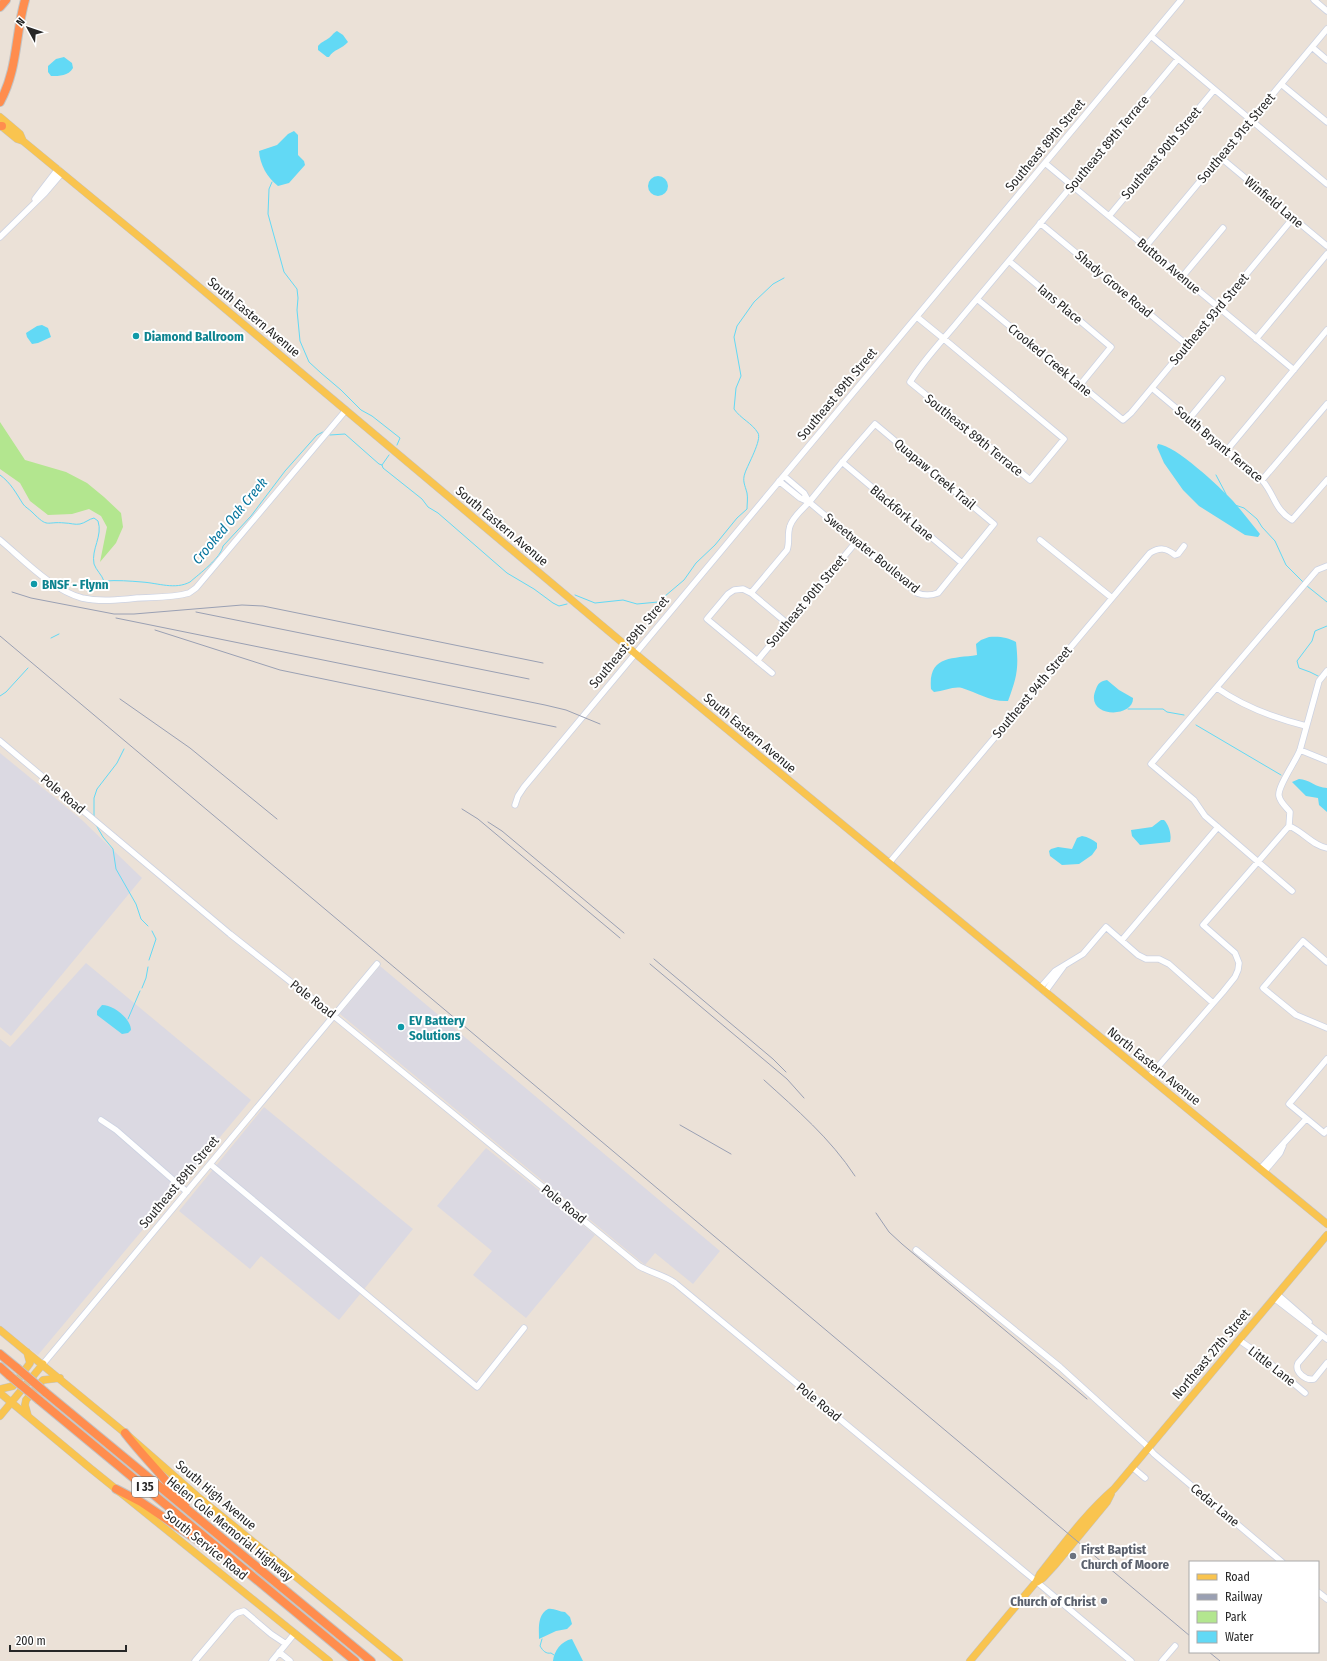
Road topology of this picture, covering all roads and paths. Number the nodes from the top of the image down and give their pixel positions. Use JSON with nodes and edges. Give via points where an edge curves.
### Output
{"nodes":[{"id":1,"x":6,"y":0,"type":"edge"},
{"id":2,"x":26,"y":0,"type":"edge"},
{"id":3,"x":1181,"y":0,"type":"edge"},
{"id":4,"x":1314,"y":0,"type":"edge"},
{"id":5,"x":0,"y":7,"type":"edge"},
{"id":6,"x":1327,"y":11,"type":"edge"},
{"id":7,"x":1327,"y":29,"type":"edge"},
{"id":8,"x":1151,"y":36,"type":"junction"},
{"id":9,"x":1312,"y":47,"type":"junction"},
{"id":10,"x":1178,"y":59,"type":"junction"},
{"id":11,"x":1327,"y":60,"type":"edge"},
{"id":12,"x":1281,"y":84,"type":"junction"},
{"id":13,"x":1214,"y":90,"type":"junction"},
{"id":14,"x":0,"y":102,"type":"edge"},
{"id":15,"x":0,"y":117,"type":"edge"},
{"id":16,"x":1251,"y":120,"type":"junction"},
{"id":17,"x":1327,"y":122,"type":"edge"},
{"id":18,"x":1,"y":126,"type":"edge"},
{"id":19,"x":23,"y":141,"type":"junction"},
{"id":20,"x":1220,"y":157,"type":"junction"},
{"id":21,"x":1045,"y":163,"type":"junction"},
{"id":22,"x":60,"y":171,"type":"junction"},
{"id":23,"x":1327,"y":184,"type":"edge"},
{"id":24,"x":1072,"y":185,"type":"junction"},
{"id":25,"x":1109,"y":216,"type":"junction"},
{"id":26,"x":1293,"y":218,"type":"junction"},
{"id":27,"x":1040,"y":223,"type":"junction"},
{"id":28,"x":1223,"y":228,"type":"dead end"},
{"id":29,"x":0,"y":237,"type":"edge"},
{"id":30,"x":1146,"y":246,"type":"junction"},
{"id":31,"x":1327,"y":246,"type":"edge"},
{"id":32,"x":1327,"y":254,"type":"edge"},
{"id":33,"x":1009,"y":261,"type":"junction"},
{"id":34,"x":1182,"y":277,"type":"junction"},
{"id":35,"x":977,"y":299,"type":"junction"},
{"id":36,"x":1219,"y":308,"type":"junction"},
{"id":37,"x":917,"y":317,"type":"junction"},
{"id":38,"x":1327,"y":330,"type":"edge"},
{"id":39,"x":944,"y":339,"type":"junction"},
{"id":40,"x":1256,"y":339,"type":"junction"},
{"id":41,"x":1187,"y":345,"type":"junction"},
{"id":42,"x":1294,"y":370,"type":"junction"},
{"id":43,"x":1222,"y":379,"type":"dead end"},
{"id":44,"x":1080,"y":385,"type":"junction"},
{"id":45,"x":1152,"y":388,"type":"junction"},
{"id":46,"x":1327,"y":404,"type":"edge"},
{"id":47,"x":346,"y":410,"type":"junction"},
{"id":48,"x":1190,"y":419,"type":"junction"},
{"id":49,"x":1123,"y":420,"type":"joint"},
{"id":50,"x":1227,"y":450,"type":"junction"},
{"id":51,"x":842,"y":462,"type":"junction"},
{"id":52,"x":784,"y":476,"type":"junction"},
{"id":53,"x":1262,"y":480,"type":"junction"},
{"id":54,"x":1327,"y":480,"type":"edge"},
{"id":55,"x":779,"y":482,"type":"junction"},
{"id":56,"x":809,"y":502,"type":"junction"},
{"id":57,"x":0,"y":540,"type":"edge"},
{"id":58,"x":1040,"y":540,"type":"dead end"},
{"id":59,"x":856,"y":542,"type":"junction"},
{"id":60,"x":1184,"y":546,"type":"dead end"},
{"id":61,"x":962,"y":563,"type":"junction"},
{"id":62,"x":1327,"y":566,"type":"edge"},
{"id":63,"x":751,"y":593,"type":"junction"},
{"id":64,"x":1112,"y":598,"type":"junction"},
{"id":65,"x":788,"y":624,"type":"junction"},
{"id":66,"x":636,"y":654,"type":"junction"},
{"id":67,"x":757,"y":661,"type":"junction"},
{"id":68,"x":1327,"y":671,"type":"edge"},
{"id":69,"x":772,"y":673,"type":"dead end"},
{"id":70,"x":1216,"y":688,"type":"junction"},
{"id":71,"x":1306,"y":726,"type":"junction"},
{"id":72,"x":0,"y":741,"type":"edge"},
{"id":73,"x":1300,"y":750,"type":"junction"},
{"id":74,"x":1327,"y":761,"type":"edge"},
{"id":75,"x":515,"y":805,"type":"dead end"},
{"id":76,"x":1289,"y":826,"type":"junction"},
{"id":77,"x":1218,"y":827,"type":"junction"},
{"id":78,"x":1327,"y":848,"type":"edge"},
{"id":79,"x":1259,"y":861,"type":"junction"},
{"id":80,"x":889,"y":863,"type":"junction"},
{"id":81,"x":1292,"y":891,"type":"dead end"},
{"id":82,"x":966,"y":927,"type":"joint"},
{"id":83,"x":1122,"y":940,"type":"junction"},
{"id":84,"x":1327,"y":962,"type":"edge"},
{"id":85,"x":377,"y":964,"type":"dead end"},
{"id":86,"x":1043,"y":990,"type":"junction"},
{"id":87,"x":1213,"y":1003,"type":"junction"},
{"id":88,"x":334,"y":1016,"type":"junction"},
{"id":89,"x":1327,"y":1028,"type":"edge"},
{"id":90,"x":1327,"y":1058,"type":"edge"},
{"id":91,"x":1149,"y":1077,"type":"junction"},
{"id":92,"x":1306,"y":1119,"type":"junction"},
{"id":93,"x":101,"y":1120,"type":"dead end"},
{"id":94,"x":1325,"y":1131,"type":"edge"},
{"id":95,"x":210,"y":1164,"type":"junction"},
{"id":96,"x":1262,"y":1170,"type":"junction"},
{"id":97,"x":187,"y":1192,"type":"junction"},
{"id":98,"x":1327,"y":1224,"type":"edge"},
{"id":99,"x":1327,"y":1235,"type":"edge"},
{"id":100,"x":916,"y":1250,"type":"dead end"},
{"id":101,"x":1276,"y":1296,"type":"junction"},
{"id":102,"x":524,"y":1328,"type":"dead end"},
{"id":103,"x":0,"y":1330,"type":"edge"},
{"id":104,"x":1325,"y":1337,"type":"edge"},
{"id":105,"x":1239,"y":1340,"type":"junction"},
{"id":106,"x":26,"y":1350,"type":"junction"},
{"id":107,"x":0,"y":1354,"type":"edge"},
{"id":108,"x":1327,"y":1363,"type":"edge"},
{"id":109,"x":43,"y":1364,"type":"junction"},
{"id":110,"x":0,"y":1367,"type":"edge"},
{"id":111,"x":60,"y":1378,"type":"junction"},
{"id":112,"x":0,"y":1389,"type":"edge"},
{"id":113,"x":0,"y":1393,"type":"edge"},
{"id":114,"x":1305,"y":1393,"type":"dead end"},
{"id":115,"x":12,"y":1403,"type":"junction"},
{"id":116,"x":0,"y":1416,"type":"edge"},
{"id":117,"x":28,"y":1416,"type":"junction"},
{"id":118,"x":125,"y":1432,"type":"junction"},
{"id":119,"x":1149,"y":1448,"type":"junction"},
{"id":120,"x":1132,"y":1467,"type":"junction"},
{"id":121,"x":1145,"y":1478,"type":"dead end"},
{"id":122,"x":116,"y":1489,"type":"junction"},
{"id":123,"x":191,"y":1514,"type":"junction"},
{"id":124,"x":1281,"y":1561,"type":"edge"},
{"id":125,"x":250,"y":1575,"type":"junction"},
{"id":126,"x":1036,"y":1582,"type":"junction"},
{"id":127,"x":1319,"y":1593,"type":"edge"},
{"id":128,"x":1327,"y":1599,"type":"edge"},
{"id":129,"x":295,"y":1633,"type":"junction"},
{"id":130,"x":286,"y":1644,"type":"junction"},
{"id":131,"x":1175,"y":1646,"type":"dead end"},
{"id":132,"x":279,"y":1652,"type":"junction"},
{"id":133,"x":195,"y":1661,"type":"edge"},
{"id":134,"x":272,"y":1661,"type":"edge"},
{"id":135,"x":290,"y":1661,"type":"edge"},
{"id":136,"x":329,"y":1661,"type":"edge"},
{"id":137,"x":355,"y":1661,"type":"edge"},
{"id":138,"x":371,"y":1661,"type":"edge"},
{"id":139,"x":399,"y":1661,"type":"edge"},
{"id":140,"x":970,"y":1661,"type":"edge"},
{"id":141,"x":1131,"y":1661,"type":"edge"},
{"id":142,"x":1162,"y":1661,"type":"edge"}],
"edges":[{"from":1,"to":5,"type":"highway"},
{"from":2,"to":14,"type":"highway","via":[[21,16],[14,65]]},
{"from":3,"to":8,"type":"street","name":"Southeast 89th Street"},
{"from":4,"to":6,"type":"street"},
{"from":7,"to":9,"type":"street","name":"Southeast 91st Street"},
{"from":8,"to":10,"type":"street"},
{"from":8,"to":21,"type":"street","name":"Southeast 89th Street"},
{"from":9,"to":11,"type":"street"},
{"from":9,"to":12,"type":"street","name":"Southeast 91st Street"},
{"from":10,"to":13,"type":"street"},
{"from":10,"to":24,"type":"street","name":"Southeast 89th Terrace"},
{"from":12,"to":16,"type":"street","name":"Southeast 91st Street"},
{"from":12,"to":17,"type":"street"},
{"from":13,"to":16,"type":"street"},
{"from":13,"to":25,"type":"street","name":"Southeast 90th Street"},
{"from":15,"to":19,"type":"main road","name":"South Eastern Avenue","via":[[20,134]]},
{"from":16,"to":20,"type":"street","name":"Southeast 91st Street"},
{"from":16,"to":23,"type":"street"},
{"from":18,"to":19,"type":"main road","name":"South Eastern Avenue"},
{"from":19,"to":22,"type":"main road","name":"South Eastern Avenue"},
{"from":20,"to":26,"type":"street","name":"Winfield Lane"},
{"from":20,"to":30,"type":"street","name":"Southeast 91st Street"},
{"from":21,"to":24,"type":"street","name":"Button Avenue"},
{"from":21,"to":37,"type":"street","name":"Southeast 89th Street"},
{"from":22,"to":29,"type":"street","via":[[41,190],[32,205]]},
{"from":22,"to":47,"type":"main road","name":"South Eastern Avenue"},
{"from":24,"to":25,"type":"street","name":"Button Avenue"},
{"from":24,"to":27,"type":"street","name":"Southeast 89th Terrace"},
{"from":25,"to":30,"type":"street","name":"Button Avenue"},
{"from":26,"to":31,"type":"street","name":"Winfield Lane"},
{"from":26,"to":36,"type":"street","name":"Southeast 93rd Street"},
{"from":27,"to":33,"type":"street","name":"Southeast 89th Terrace"},
{"from":27,"to":41,"type":"street","name":"Shady Grove Road"},
{"from":28,"to":34,"type":"street"},
{"from":30,"to":34,"type":"street","name":"Button Avenue"},
{"from":32,"to":40,"type":"street"},
{"from":33,"to":35,"type":"street","name":"Southeast 89th Terrace"},
{"from":33,"to":44,"type":"street","name":"Ians Place","via":[[1111,347]]},
{"from":34,"to":36,"type":"street","name":"Button Avenue"},
{"from":35,"to":39,"type":"street","name":"Southeast 89th Terrace"},
{"from":35,"to":44,"type":"street","name":"Crooked Creek Lane"},
{"from":36,"to":40,"type":"street","name":"Button Avenue"},
{"from":36,"to":41,"type":"street","name":"Southeast 93rd Street"},
{"from":37,"to":39,"type":"street","name":"Southeast 89th Terrace"},
{"from":37,"to":52,"type":"street","name":"Southeast 89th Street"},
{"from":38,"to":42,"type":"street"},
{"from":39,"to":39,"type":"street","name":"Southeast 89th Terrace","via":[[1064,439],[1030,480],[910,382]]},
{"from":40,"to":42,"type":"street","name":"Button Avenue"},
{"from":41,"to":45,"type":"street","name":"Southeast 93rd Street"},
{"from":42,"to":50,"type":"street"},
{"from":43,"to":48,"type":"street"},
{"from":44,"to":49,"type":"street","name":"Crooked Creek Lane"},
{"from":45,"to":48,"type":"street","name":"South Bryant Terrace"},
{"from":45,"to":49,"type":"street","name":"Southeast 93rd Street"},
{"from":46,"to":53,"type":"street"},
{"from":47,"to":57,"type":"street","via":[[196,588],[189,593],[114,600],[82,598],[54,584]]},
{"from":47,"to":66,"type":"main road","name":"South Eastern Avenue"},
{"from":48,"to":50,"type":"street","name":"South Bryant Terrace"},
{"from":50,"to":53,"type":"street","name":"South Bryant Terrace"},
{"from":51,"to":56,"type":"street"},
{"from":51,"to":61,"type":"street","name":"Blackfork Lane"},
{"from":51,"to":61,"type":"street","name":"Quapaw Creek Trail","via":[[875,424],[994,524]]},
{"from":52,"to":55,"type":"street","name":"Southeast 89th Street"},
{"from":52,"to":56,"type":"street","name":"Sweetwater Boulevard","via":[[804,493]]},
{"from":53,"to":54,"type":"street","name":"South Bryant Terrace","via":[[1278,508],[1292,520]]},
{"from":55,"to":56,"type":"street","name":"Sweetwater Boulevard"},
{"from":55,"to":66,"type":"street","name":"Southeast 89th Street"},
{"from":56,"to":59,"type":"street","name":"Sweetwater Boulevard"},
{"from":56,"to":63,"type":"street","via":[[790,525],[787,550]]},
{"from":58,"to":64,"type":"street"},
{"from":59,"to":61,"type":"street","name":"Sweetwater Boulevard","via":[[917,593],[929,596],[938,592]]},
{"from":59,"to":65,"type":"street","name":"Southeast 90th Street"},
{"from":60,"to":64,"type":"street","name":"Southeast 94th Street","via":[[1175,555],[1161,548],[1150,553]]},
{"from":62,"to":70,"type":"street","via":[[1317,570]]},
{"from":63,"to":65,"type":"street"},
{"from":63,"to":67,"type":"street","via":[[743,590],[731,592],[707,619]]},
{"from":64,"to":80,"type":"street","name":"Southeast 94th Street"},
{"from":65,"to":67,"type":"street","name":"Southeast 90th Street"},
{"from":66,"to":75,"type":"street","name":"Southeast 89th Street","via":[[524,787]]},
{"from":66,"to":80,"type":"main road","name":"South Eastern Avenue"},
{"from":67,"to":69,"type":"street"},
{"from":68,"to":71,"type":"street","via":[[1319,681]]},
{"from":70,"to":71,"type":"street","via":[[1279,719]]},
{"from":70,"to":77,"type":"street","via":[[1152,764],[1194,800],[1205,816]]},
{"from":71,"to":73,"type":"street"},
{"from":72,"to":88,"type":"street","name":"Pole Road","via":[[210,917]]},
{"from":73,"to":74,"type":"street"},
{"from":73,"to":76,"type":"street","via":[[1278,794],[1290,812]]},
{"from":76,"to":78,"type":"street","via":[[1305,834],[1319,847]]},
{"from":76,"to":79,"type":"street"},
{"from":77,"to":79,"type":"street"},
{"from":77,"to":83,"type":"street"},
{"from":79,"to":81,"type":"street"},
{"from":79,"to":87,"type":"street","via":[[1203,925],[1234,953],[1239,963],[1235,977]]},
{"from":80,"to":82,"type":"main road","name":"South Eastern Avenue"},
{"from":82,"to":86,"type":"main road","name":"North Eastern Avenue"},
{"from":83,"to":86,"type":"street","via":[[1106,927],[1083,954],[1055,971]]},
{"from":83,"to":87,"type":"street","via":[[1138,955],[1159,959],[1169,964]]},
{"from":84,"to":89,"type":"street","via":[[1303,941],[1263,988],[1296,1015]]},
{"from":85,"to":88,"type":"street","name":"Southeast 89th Street"},
{"from":86,"to":91,"type":"main road","name":"North Eastern Avenue"},
{"from":87,"to":91,"type":"street"},
{"from":88,"to":95,"type":"street","name":"Southeast 89th Street"},
{"from":88,"to":126,"type":"street","name":"Pole Road","via":[[639,1266],[675,1283]]},
{"from":90,"to":92,"type":"street","via":[[1289,1104]]},
{"from":91,"to":96,"type":"main road","name":"North Eastern Avenue"},
{"from":92,"to":94,"type":"street"},
{"from":92,"to":96,"type":"street","via":[[1277,1149]]},
{"from":93,"to":97,"type":"street"},
{"from":95,"to":97,"type":"street","name":"Southeast 89th Street"},
{"from":95,"to":102,"type":"street","via":[[477,1387]]},
{"from":96,"to":98,"type":"main road","name":"North Eastern Avenue"},
{"from":97,"to":109,"type":"street","name":"Southeast 89th Street"},
{"from":99,"to":101,"type":"main road","name":"Northeast 27th Street"},
{"from":100,"to":119,"type":"street","name":"Cedar Lane","via":[[1060,1366]]},
{"from":101,"to":104,"type":"street","via":[[1312,1329]]},
{"from":101,"to":105,"type":"main road","name":"Northeast 27th Street"},
{"from":103,"to":106,"type":"main road","name":"South High Avenue"},
{"from":104,"to":108,"type":"street","via":[[1298,1363],[1297,1369],[1308,1380],[1312,1380]]},
{"from":105,"to":114,"type":"street","name":"Little Lane"},
{"from":105,"to":119,"type":"main road","name":"Northeast 27th Street"},
{"from":106,"to":109,"type":"main road","name":"South High Avenue"},
{"from":106,"to":112,"type":"main road","via":[[30,1360],[28,1367],[13,1386]]},
{"from":107,"to":123,"type":"highway","name":"Helen Cole Memorial Highway","number":"I 35","bridge":true},
{"from":109,"to":111,"type":"main road","name":"South High Avenue"},
{"from":109,"to":115,"type":"main road","name":"Southeast 89th Street"},
{"from":110,"to":125,"type":"highway","name":"Helen Cole Memorial Highway","number":"I 35","bridge":true},
{"from":111,"to":117,"type":"main road","via":[[43,1380],[25,1405]]},
{"from":111,"to":118,"type":"main road","name":"South High Avenue"},
{"from":113,"to":115,"type":"main road","name":"South Service Road"},
{"from":115,"to":116,"type":"main road","name":"Southeast 89th Street"},
{"from":115,"to":117,"type":"main road","name":"South Service Road"},
{"from":117,"to":122,"type":"main road","name":"South Service Road"},
{"from":118,"to":123,"type":"highway","via":[[138,1450],[174,1488]]},
{"from":118,"to":139,"type":"main road","name":"South High Avenue","via":[[197,1496]]},
{"from":119,"to":120,"type":"main road","name":"Northeast 27th Street"},
{"from":119,"to":124,"type":"street","name":"Cedar Lane"},
{"from":120,"to":121,"type":"street"},
{"from":120,"to":126,"type":"main road","name":"Northeast 27th Street","via":[[1072,1544],[1043,1578]]},
{"from":122,"to":125,"type":"highway","via":[[141,1502]]},
{"from":122,"to":129,"type":"main road","name":"South Service Road"},
{"from":123,"to":138,"type":"highway","name":"Helen Cole Memorial Highway","number":"I 35"},
{"from":125,"to":137,"type":"highway","name":"Helen Cole Memorial Highway","number":"I 35"},
{"from":126,"to":140,"type":"main road","name":"Northeast 27th Street"},
{"from":126,"to":141,"type":"street","name":"Pole Road"},
{"from":127,"to":128,"type":"street"},
{"from":129,"to":130,"type":"street"},
{"from":129,"to":136,"type":"main road","name":"South Service Road"},
{"from":130,"to":132,"type":"street"},
{"from":130,"to":133,"type":"street","via":[[241,1611],[233,1616]]},
{"from":131,"to":142,"type":"street"},
{"from":132,"to":134,"type":"street"},
{"from":132,"to":135,"type":"street"}]}
